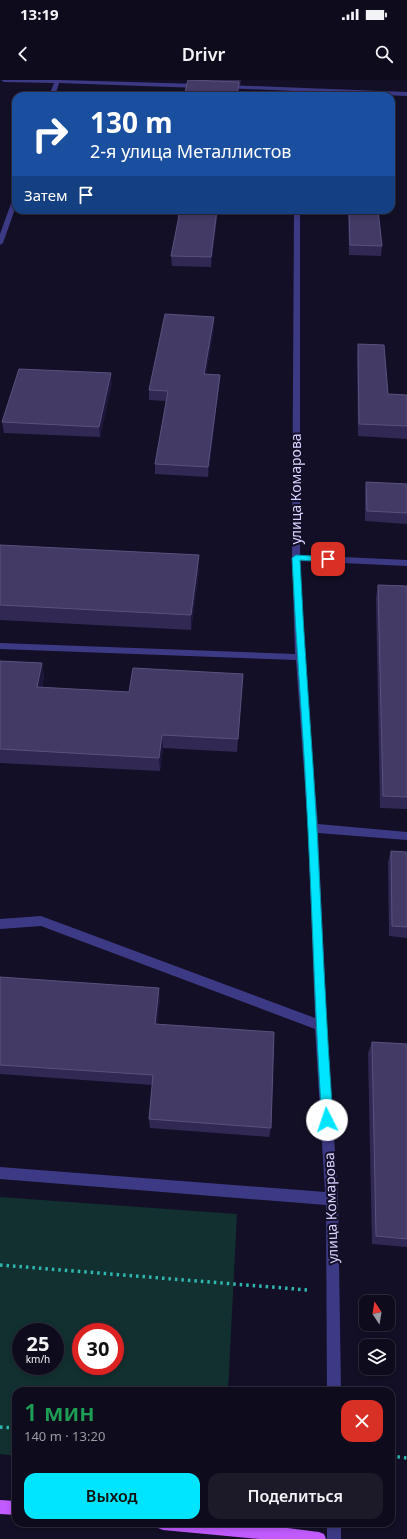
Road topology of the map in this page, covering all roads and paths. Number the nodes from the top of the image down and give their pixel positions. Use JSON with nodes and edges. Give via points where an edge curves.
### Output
{"nodes":[{"id":1,"x":4,"y":80,"type":"edge"},
{"id":2,"x":31,"y":80,"type":"edge"},
{"id":3,"x":57,"y":81,"type":"junction"},
{"id":4,"x":206,"y":87,"type":"edge"},
{"id":5,"x":222,"y":87,"type":"edge"},
{"id":6,"x":53,"y":92,"type":"edge"},
{"id":7,"x":287,"y":92,"type":"edge"},
{"id":8,"x":395,"y":94,"type":"edge"},
{"id":9,"x":407,"y":94,"type":"edge"},
{"id":10,"x":12,"y":209,"type":"edge"},
{"id":11,"x":297,"y":214,"type":"edge"},
{"id":12,"x":0,"y":243,"type":"edge"},
{"id":13,"x":296,"y":558,"type":"junction"},
{"id":14,"x":407,"y":564,"type":"edge"},
{"id":15,"x":0,"y":646,"type":"edge"},
{"id":16,"x":300,"y":657,"type":"junction"},
{"id":17,"x":313,"y":828,"type":"junction"},
{"id":18,"x":407,"y":836,"type":"edge"},
{"id":19,"x":0,"y":924,"type":"edge"},
{"id":20,"x":321,"y":1026,"type":"junction"},
{"id":21,"x":0,"y":1172,"type":"edge"},
{"id":22,"x":332,"y":1199,"type":"junction"},
{"id":23,"x":0,"y":1265,"type":"edge"},
{"id":24,"x":334,"y":1292,"type":"junction"},
{"id":25,"x":334,"y":1387,"type":"edge"},
{"id":26,"x":0,"y":1426,"type":"edge"},
{"id":27,"x":12,"y":1428,"type":"edge"},
{"id":28,"x":395,"y":1456,"type":"edge"},
{"id":29,"x":407,"y":1458,"type":"edge"},
{"id":30,"x":0,"y":1507,"type":"edge"},
{"id":31,"x":12,"y":1508,"type":"edge"},
{"id":32,"x":208,"y":1527,"type":"edge"},
{"id":33,"x":334,"y":1527,"type":"edge"},
{"id":34,"x":319,"y":1539,"type":"edge"},
{"id":35,"x":334,"y":1539,"type":"edge"}],
"edges":[{"from":1,"to":2,"type":"street"},
{"from":2,"to":3,"type":"street"},
{"from":3,"to":4,"type":"street"},
{"from":3,"to":6,"type":"street"},
{"from":5,"to":7,"type":"street"},
{"from":8,"to":9,"type":"street"},
{"from":10,"to":12,"type":"street"},
{"from":11,"to":13,"type":"street","name":"улица Комарова"},
{"from":13,"to":14,"type":"street"},
{"from":13,"to":16,"type":"street","name":"улица Комарова"},
{"from":15,"to":16,"type":"street"},
{"from":16,"to":17,"type":"street","name":"улица Комарова"},
{"from":17,"to":18,"type":"street"},
{"from":17,"to":20,"type":"street","name":"улица Комарова"},
{"from":19,"to":20,"type":"street","via":[[41,921]]},
{"from":20,"to":22,"type":"street","name":"улица Комарова"},
{"from":21,"to":22,"type":"street"},
{"from":22,"to":24,"type":"street","name":"улица Комарова"},
{"from":23,"to":24,"type":"path"},
{"from":24,"to":25,"type":"street","name":"улица Комарова"},
{"from":26,"to":27,"type":"path"},
{"from":28,"to":29,"type":"path"},
{"from":30,"to":31,"type":"main road"},
{"from":32,"to":34,"type":"main road"},
{"from":33,"to":35,"type":"street"}]}
